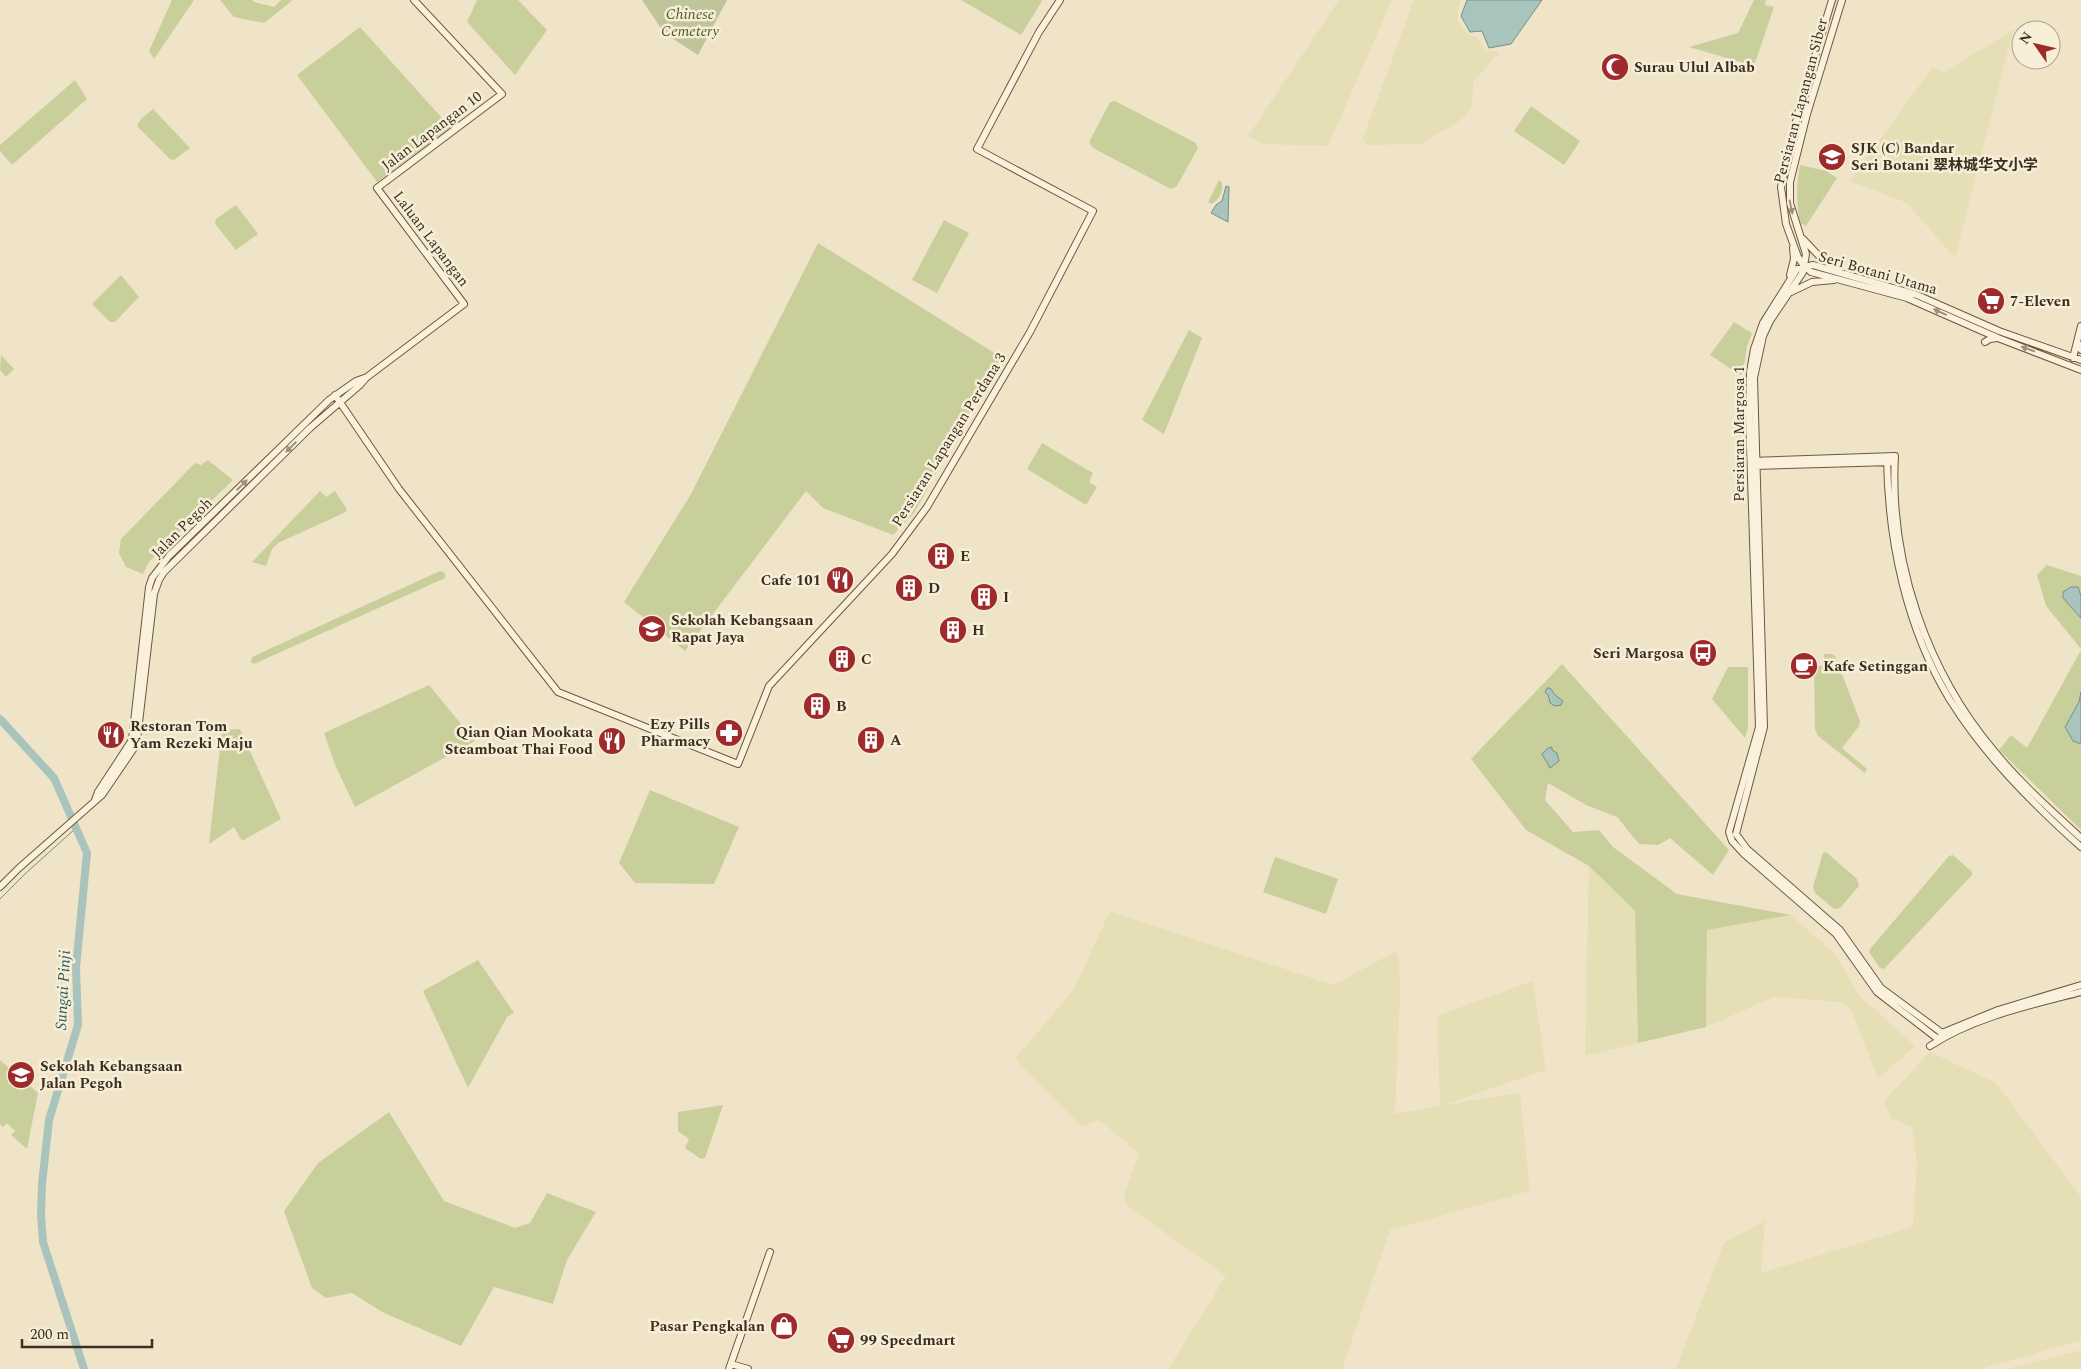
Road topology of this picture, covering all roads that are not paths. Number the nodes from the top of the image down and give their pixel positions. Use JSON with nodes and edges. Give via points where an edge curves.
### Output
{"nodes":[{"id":1,"x":414,"y":0,"type":"edge"},
{"id":2,"x":1060,"y":0,"type":"edge"},
{"id":3,"x":1832,"y":0,"type":"edge"},
{"id":4,"x":1842,"y":0,"type":"edge"},
{"id":5,"x":377,"y":188,"type":"joint"},
{"id":6,"x":1789,"y":232,"type":"junction"},
{"id":7,"x":1801,"y":236,"type":"junction"},
{"id":8,"x":1804,"y":266,"type":"junction"},
{"id":9,"x":1847,"y":275,"type":"junction"},
{"id":10,"x":1838,"y":280,"type":"junction"},
{"id":11,"x":1786,"y":286,"type":"junction"},
{"id":12,"x":1788,"y":294,"type":"junction"},
{"id":13,"x":2081,"y":326,"type":"edge"},
{"id":14,"x":1977,"y":330,"type":"junction"},
{"id":15,"x":1998,"y":338,"type":"junction"},
{"id":16,"x":2080,"y":345,"type":"edge"},
{"id":17,"x":2052,"y":351,"type":"junction"},
{"id":18,"x":2076,"y":359,"type":"edge"},
{"id":19,"x":2058,"y":360,"type":"junction"},
{"id":20,"x":2081,"y":368,"type":"edge"},
{"id":21,"x":337,"y":398,"type":"junction"},
{"id":22,"x":1890,"y":460,"type":"junction"},
{"id":23,"x":1756,"y":463,"type":"junction"},
{"id":24,"x":151,"y":617,"type":"junction"},
{"id":25,"x":145,"y":628,"type":"junction"},
{"id":26,"x":149,"y":638,"type":"junction"},
{"id":27,"x":139,"y":675,"type":"junction"},
{"id":28,"x":143,"y":686,"type":"junction"},
{"id":29,"x":136,"y":699,"type":"junction"},
{"id":30,"x":95,"y":800,"type":"junction"},
{"id":31,"x":2081,"y":838,"type":"edge"},
{"id":32,"x":2081,"y":847,"type":"edge"},
{"id":33,"x":0,"y":887,"type":"edge"},
{"id":34,"x":2081,"y":985,"type":"edge"},
{"id":35,"x":2081,"y":992,"type":"edge"},
{"id":36,"x":1930,"y":1033,"type":"junction"},
{"id":37,"x":1941,"y":1036,"type":"junction"},
{"id":38,"x":770,"y":1252,"type":"dead end"},
{"id":39,"x":730,"y":1366,"type":"edge"},
{"id":40,"x":748,"y":1369,"type":"edge"}],
"edges":[{"from":1,"to":5,"type":"street","name":"Jalan Lapangan 10","via":[[502,94]]},
{"from":2,"to":21,"type":"street","name":"Persiaran Lapangan Perdana 3","via":[[1039,32],[977,149],[1093,211],[1030,332],[927,507],[892,554],[769,686],[738,764],[558,692],[399,489]]},
{"from":3,"to":6,"type":"street","name":"Persiaran Lapangan Siber","via":[[1780,187]]},
{"from":4,"to":7,"type":"street","name":"Persiaran Lapangan Siber","one_way":true,"via":[[1790,182],[1790,203]]},
{"from":5,"to":21,"type":"street","name":"Laluan Lapangan","via":[[464,304],[367,376],[360,385]]},
{"from":6,"to":8,"type":"street","name":"Persiaran Lapangan Siber"},
{"from":6,"to":11,"type":"street","via":[[1794,259]]},
{"from":7,"to":8,"type":"street","via":[[1806,254]]},
{"from":7,"to":9,"type":"street","via":[[1822,259]]},
{"from":8,"to":9,"type":"street","name":"Seri Botani Utama","via":[[1813,265]]},
{"from":8,"to":10,"type":"street","name":"Seri Botani Utama","via":[[1811,272]]},
{"from":8,"to":11,"type":"street","name":"Persiaran Margosa 1","via":[[1797,269]]},
{"from":8,"to":12,"type":"street","name":"Persiaran Margosa 1"},
{"from":9,"to":17,"type":"street","name":"Seri Botani Utama","via":[[1928,299]]},
{"from":10,"to":12,"type":"street","via":[[1812,282]]},
{"from":14,"to":10,"type":"street","name":"Seri Botani Utama","one_way":true,"via":[[1907,298]]},
{"from":11,"to":23,"type":"street","name":"Persiaran Margosa 1","via":[[1763,323],[1752,356],[1749,387]]},
{"from":12,"to":23,"type":"street","name":"Persiaran Margosa 1","via":[[1766,328],[1757,356],[1754,378]]},
{"from":13,"to":16,"type":"street"},
{"from":14,"to":15,"type":"street","name":"Seri Botani Utama"},
{"from":14,"to":15,"type":"street","via":[[1983,341]]},
{"from":19,"to":15,"type":"street","name":"Seri Botani Utama","one_way":true},
{"from":16,"to":17,"type":"street"},
{"from":16,"to":18,"type":"street"},
{"from":17,"to":18,"type":"street","name":"Seri Botani Utama"},
{"from":18,"to":19,"type":"street"},
{"from":18,"to":20,"type":"street","name":"Seri Botani Utama"},
{"from":19,"to":20,"type":"street","name":"Seri Botani Utama"},
{"from":21,"to":24,"type":"street","one_way":true,"via":[[170,564],[156,586]]},
{"from":25,"to":21,"type":"street","name":"Jalan Pegoh","one_way":true,"via":[[152,578],[164,562]]},
{"from":22,"to":23,"type":"street"},
{"from":22,"to":31,"type":"street","via":[[1899,541],[1911,592],[1934,657],[1963,709],[1995,753]]},
{"from":22,"to":32,"type":"street","via":[[1894,541],[1905,594],[1910,613],[1945,690],[2009,778]]},
{"from":23,"to":36,"type":"street","name":"Persiaran Margosa 1","via":[[1758,726],[1730,837],[1744,854],[1836,934],[1877,992]]},
{"from":23,"to":37,"type":"street","name":"Persiaran Margosa 1","via":[[1764,727],[1736,834],[1747,849],[1840,930],[1881,988]]},
{"from":24,"to":25,"type":"street"},
{"from":24,"to":26,"type":"street"},
{"from":25,"to":26,"type":"street"},
{"from":25,"to":27,"type":"street","name":"Jalan Pegoh"},
{"from":26,"to":28,"type":"street"},
{"from":27,"to":28,"type":"street"},
{"from":27,"to":29,"type":"street","name":"Jalan Pegoh"},
{"from":28,"to":29,"type":"street"},
{"from":28,"to":30,"type":"street","via":[[134,748],[102,795]]},
{"from":29,"to":30,"type":"street","name":"Jalan Pegoh","via":[[132,740]]},
{"from":30,"to":33,"type":"street","name":"Jalan Pegoh"},
{"from":34,"to":37,"type":"street","via":[[1998,1010]]},
{"from":35,"to":37,"type":"street","via":[[1999,1015]]},
{"from":36,"to":37,"type":"street","name":"Persiaran Margosa 1"},
{"from":36,"to":37,"type":"street","via":[[1929,1043]]},
{"from":38,"to":39,"type":"street"},
{"from":39,"to":40,"type":"street"}]}
